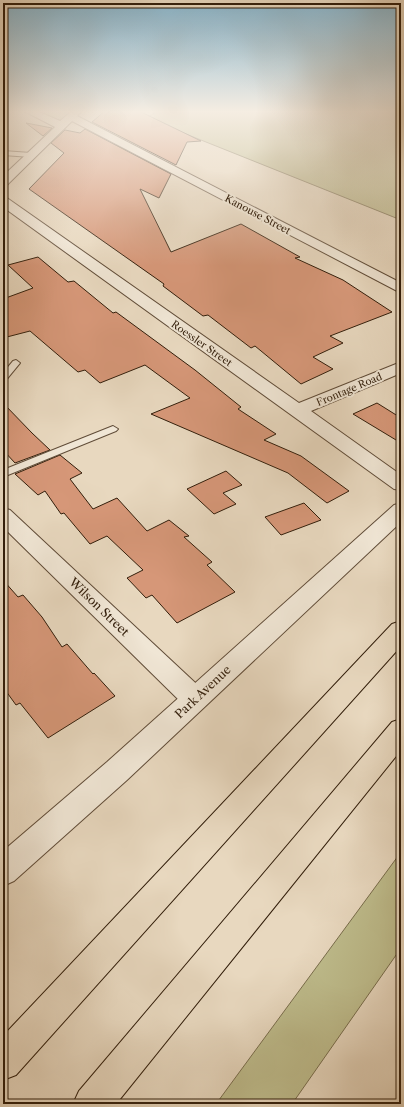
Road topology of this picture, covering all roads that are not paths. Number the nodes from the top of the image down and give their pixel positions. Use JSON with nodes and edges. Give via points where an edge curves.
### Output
{"nodes":[{"id":1,"x":24,"y":163,"type":"edge"},
{"id":2,"x":156,"y":163,"type":"edge"},
{"id":3,"x":3,"y":182,"type":"edge"},
{"id":4,"x":3,"y":201,"type":"edge"},
{"id":5,"x":401,"y":289,"type":"edge"},
{"id":6,"x":16,"y":363,"type":"dead end"},
{"id":7,"x":401,"y":367,"type":"edge"},
{"id":8,"x":3,"y":378,"type":"edge"},
{"id":9,"x":296,"y":411,"type":"junction"},
{"id":10,"x":113,"y":429,"type":"dead end"},
{"id":11,"x":3,"y":474,"type":"edge"},
{"id":12,"x":401,"y":484,"type":"edge"},
{"id":13,"x":401,"y":510,"type":"edge"},
{"id":14,"x":3,"y":515,"type":"edge"},
{"id":15,"x":401,"y":630,"type":"edge"},
{"id":16,"x":195,"y":699,"type":"junction"},
{"id":17,"x":401,"y":730,"type":"edge"},
{"id":18,"x":3,"y":871,"type":"edge"},
{"id":19,"x":3,"y":1062,"type":"edge"},
{"id":20,"x":92,"y":1104,"type":"edge"}],
"edges":[{"from":1,"to":3,"type":"street"},
{"from":2,"to":5,"type":"street","name":"Kanouse Street"},
{"from":4,"to":9,"type":"street","name":"Roessler Street"},
{"from":6,"to":8,"type":"lane"},
{"from":7,"to":9,"type":"street","name":"Frontage Road"},
{"from":9,"to":12,"type":"street","name":"Roessler Street"},
{"from":10,"to":11,"type":"lane"},
{"from":13,"to":16,"type":"street","name":"Park Avenue"},
{"from":14,"to":16,"type":"street","name":"Wilson Street"},
{"from":15,"to":19,"type":"highway"},
{"from":16,"to":18,"type":"street","name":"Park Avenue"},
{"from":17,"to":20,"type":"highway"}]}
